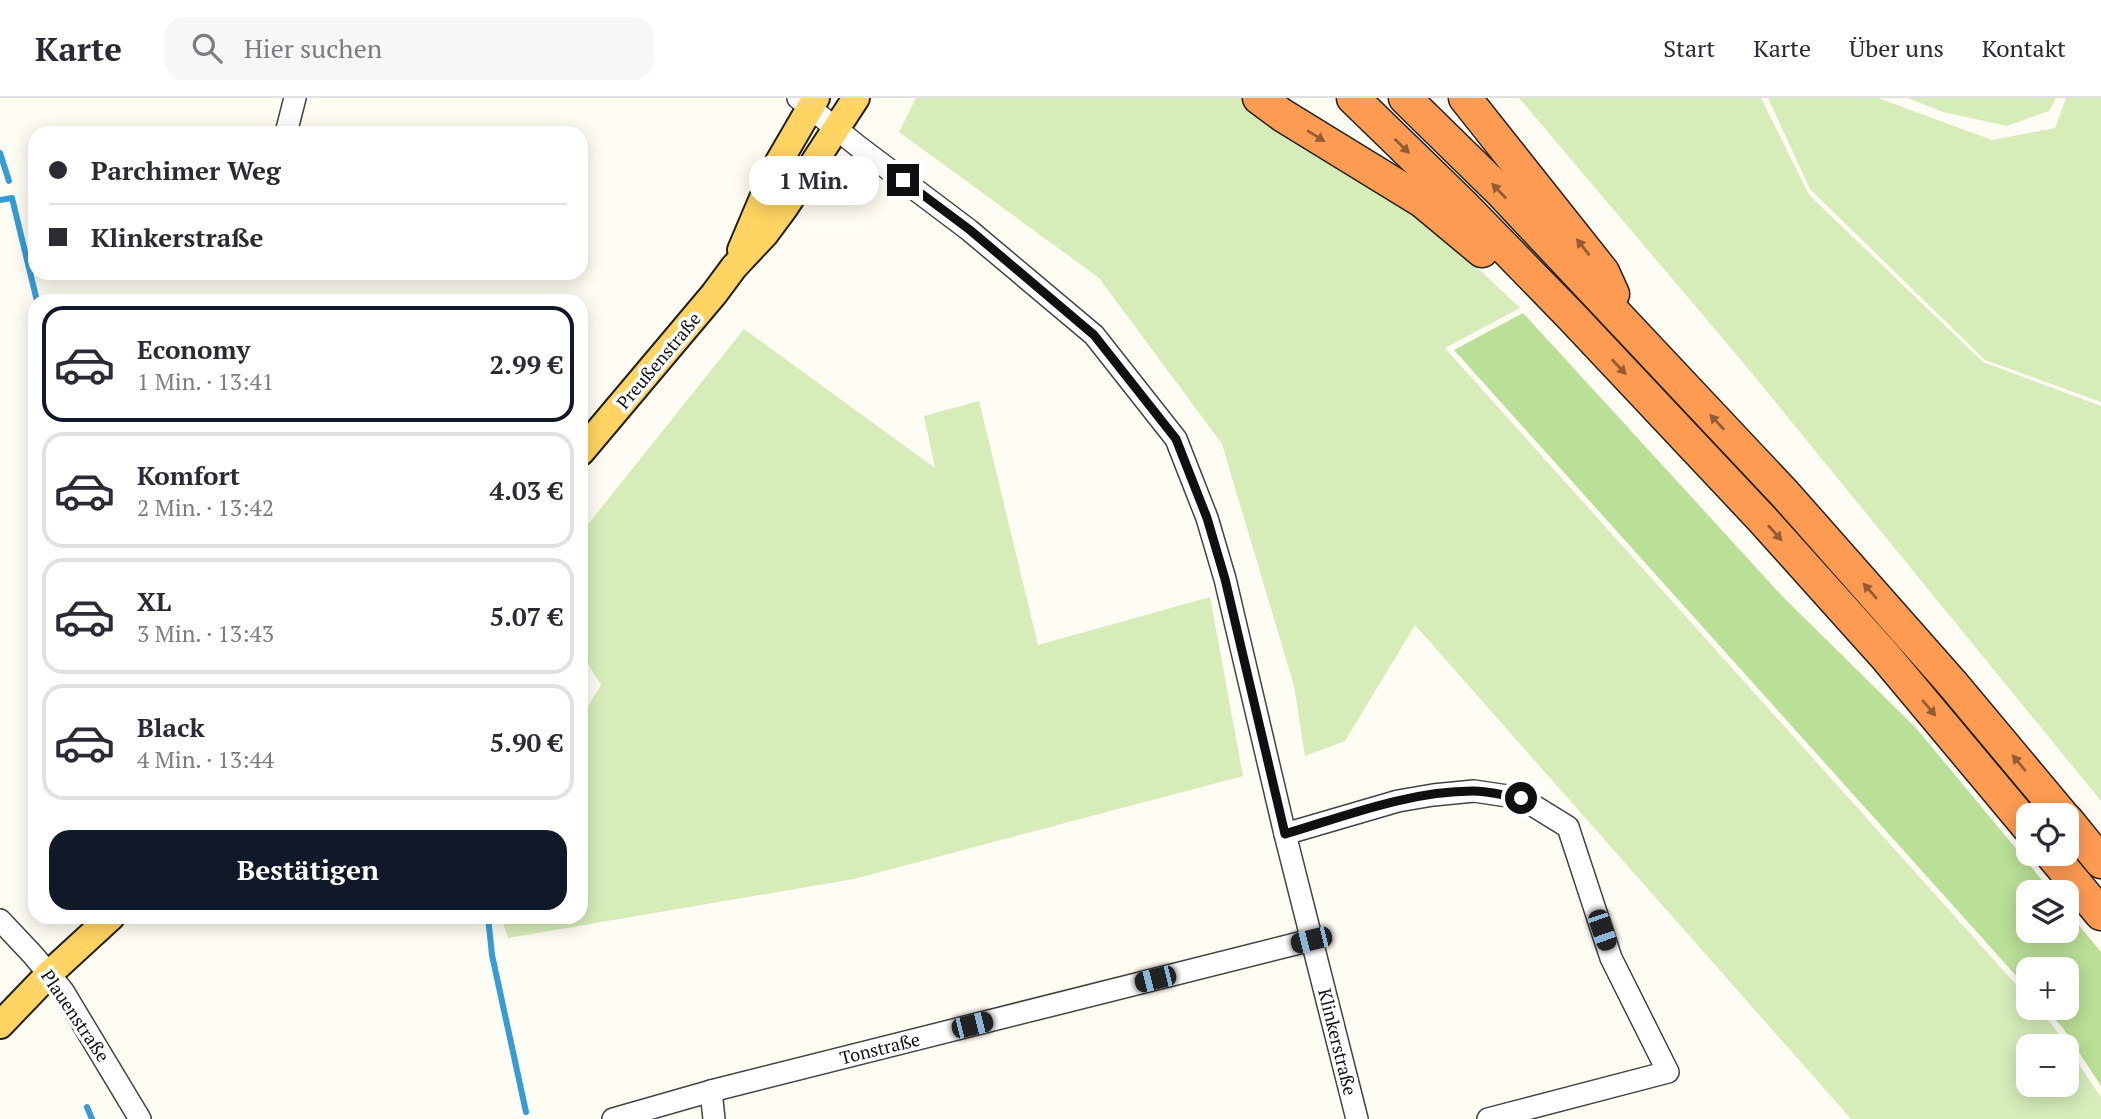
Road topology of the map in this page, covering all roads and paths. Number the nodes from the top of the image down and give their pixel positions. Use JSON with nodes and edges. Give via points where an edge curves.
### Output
{"nodes":[{"id":1,"x":295,"y":98,"type":"edge"},
{"id":2,"x":856,"y":98,"type":"edge"},
{"id":3,"x":1259,"y":98,"type":"edge"},
{"id":4,"x":1353,"y":98,"type":"edge"},
{"id":5,"x":1405,"y":98,"type":"edge"},
{"id":6,"x":1465,"y":98,"type":"edge"},
{"id":7,"x":808,"y":101,"type":"edge"},
{"id":8,"x":288,"y":126,"type":"edge"},
{"id":9,"x":836,"y":129,"type":"junction"},
{"id":10,"x":734,"y":267,"type":"junction"},
{"id":11,"x":1572,"y":317,"type":"junction"},
{"id":12,"x":1628,"y":327,"type":"junction"},
{"id":13,"x":588,"y":444,"type":"edge"},
{"id":14,"x":2052,"y":803,"type":"edge"},
{"id":15,"x":2016,"y":813,"type":"edge"},
{"id":16,"x":1285,"y":834,"type":"junction"},
{"id":17,"x":2079,"y":835,"type":"edge"},
{"id":18,"x":2101,"y":862,"type":"edge"},
{"id":19,"x":2061,"y":866,"type":"edge"},
{"id":20,"x":2101,"y":914,"type":"edge"},
{"id":21,"x":0,"y":920,"type":"edge"},
{"id":22,"x":103,"y":924,"type":"edge"},
{"id":23,"x":1311,"y":940,"type":"junction"},
{"id":24,"x":49,"y":974,"type":"junction"},
{"id":25,"x":0,"y":1025,"type":"edge"},
{"id":26,"x":711,"y":1091,"type":"junction"},
{"id":27,"x":140,"y":1119,"type":"edge"},
{"id":28,"x":613,"y":1119,"type":"edge"},
{"id":29,"x":714,"y":1119,"type":"edge"},
{"id":30,"x":1357,"y":1119,"type":"edge"},
{"id":31,"x":1488,"y":1119,"type":"edge"}],
"edges":[{"from":1,"to":8,"type":"street"},
{"from":2,"to":9,"type":"main road","name":"Preußenstraße"},
{"from":3,"to":11,"type":"highway","one_way":true,"via":[[1422,201],[1526,292]]},
{"from":4,"to":11,"type":"highway","one_way":true},
{"from":12,"to":5,"type":"highway","one_way":true},
{"from":12,"to":6,"type":"highway","one_way":true,"via":[[1603,272]]},
{"from":7,"to":9,"type":"street","name":"Klinkerstraße"},
{"from":7,"to":10,"type":"main road","name":"Preußenstraße"},
{"from":9,"to":10,"type":"main road","name":"Preußenstraße","via":[[772,225]]},
{"from":9,"to":16,"type":"street","name":"Klinkerstraße","via":[[970,230],[1094,335],[1176,439],[1225,579]]},
{"from":10,"to":13,"type":"main road","name":"Preußenstraße"},
{"from":11,"to":15,"type":"highway","one_way":true,"via":[[1876,646]]},
{"from":14,"to":12,"type":"highway","one_way":true,"via":[[1794,505]]},
{"from":16,"to":23,"type":"street","name":"Klinkerstraße"},
{"from":16,"to":31,"type":"street","via":[[1398,801],[1474,791],[1521,798],[1568,827],[1611,958],[1668,1072]]},
{"from":17,"to":18,"type":"highway"},
{"from":19,"to":20,"type":"highway"},
{"from":21,"to":24,"type":"street","name":"Plauenstraße"},
{"from":22,"to":24,"type":"main road"},
{"from":23,"to":26,"type":"street","name":"Tonstraße"},
{"from":23,"to":30,"type":"street","name":"Klinkerstraße"},
{"from":24,"to":25,"type":"main road"},
{"from":24,"to":27,"type":"street","name":"Plauenstraße"},
{"from":26,"to":28,"type":"street","name":"Tonstraße"},
{"from":26,"to":29,"type":"street"}]}
